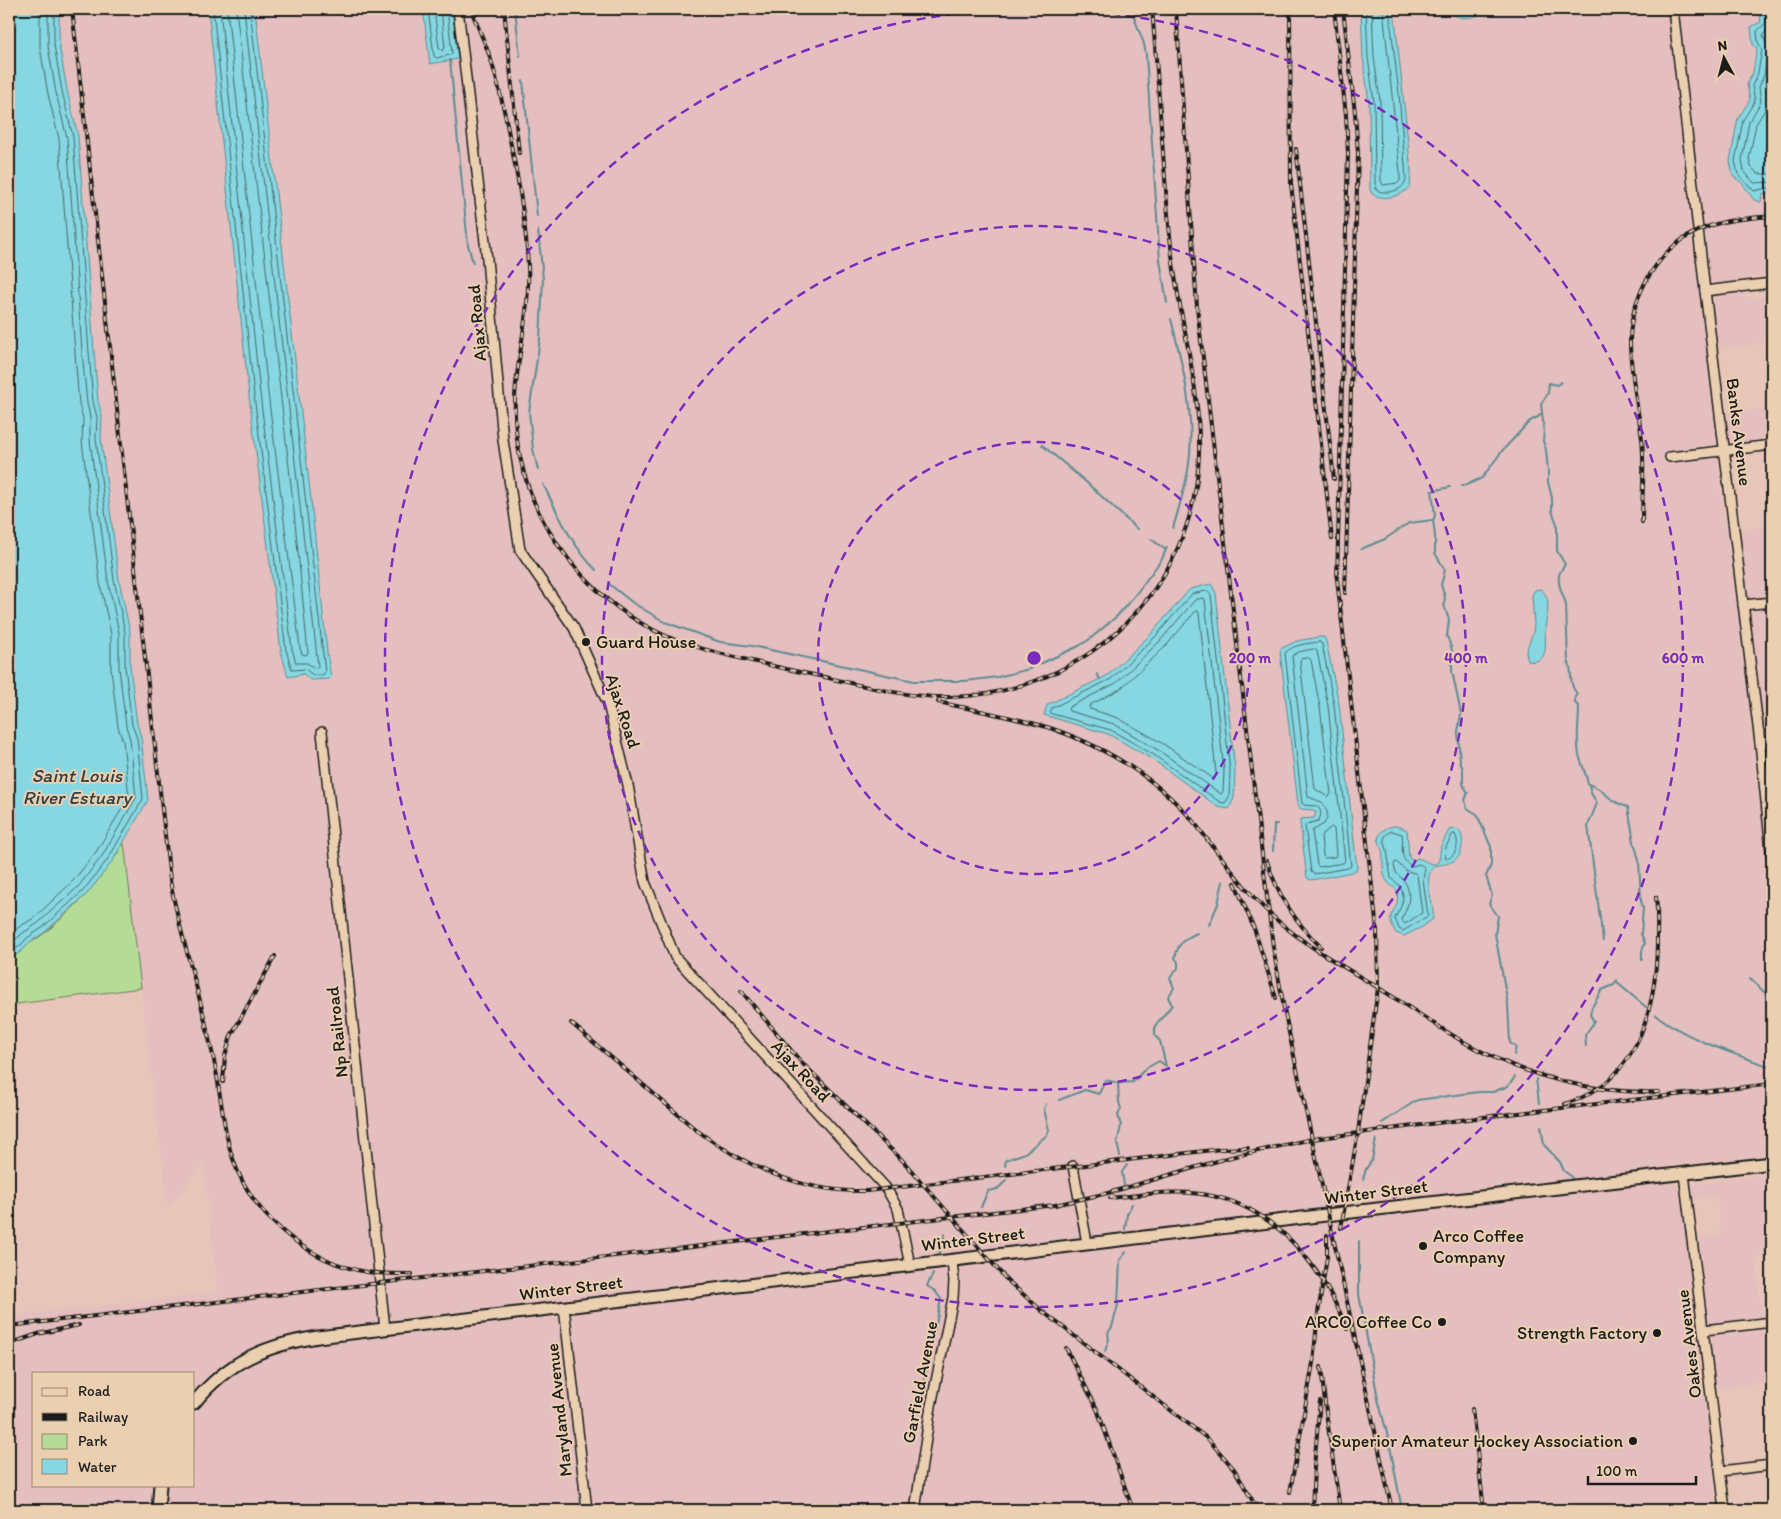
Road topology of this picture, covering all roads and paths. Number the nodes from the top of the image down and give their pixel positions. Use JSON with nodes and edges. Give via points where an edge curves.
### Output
{"nodes":[{"id":1,"x":458,"y":9,"type":"edge"},
{"id":2,"x":1673,"y":9,"type":"edge"},
{"id":3,"x":1772,"y":283,"type":"edge"},
{"id":4,"x":1705,"y":291,"type":"junction"},
{"id":5,"x":1772,"y":446,"type":"edge"},
{"id":6,"x":1725,"y":451,"type":"junction"},
{"id":7,"x":1670,"y":457,"type":"dead end"},
{"id":8,"x":1772,"y":602,"type":"edge"},
{"id":9,"x":1743,"y":605,"type":"junction"},
{"id":10,"x":322,"y":732,"type":"dead end"},
{"id":11,"x":1772,"y":742,"type":"edge"},
{"id":12,"x":1760,"y":744,"type":"junction"},
{"id":13,"x":1772,"y":860,"type":"edge"},
{"id":14,"x":1772,"y":1163,"type":"edge"},
{"id":15,"x":1073,"y":1166,"type":"dead end"},
{"id":16,"x":1684,"y":1174,"type":"junction"},
{"id":17,"x":1087,"y":1243,"type":"junction"},
{"id":18,"x":952,"y":1260,"type":"junction"},
{"id":19,"x":910,"y":1265,"type":"junction"},
{"id":20,"x":564,"y":1307,"type":"junction"},
{"id":21,"x":1772,"y":1322,"type":"edge"},
{"id":22,"x":385,"y":1328,"type":"junction"},
{"id":23,"x":1704,"y":1330,"type":"junction"},
{"id":24,"x":195,"y":1401,"type":"edge"},
{"id":25,"x":1772,"y":1465,"type":"edge"},
{"id":26,"x":1721,"y":1471,"type":"junction"},
{"id":27,"x":160,"y":1486,"type":"edge"},
{"id":28,"x":158,"y":1510,"type":"edge"},
{"id":29,"x":587,"y":1510,"type":"edge"},
{"id":30,"x":916,"y":1510,"type":"edge"},
{"id":31,"x":1726,"y":1510,"type":"edge"}],
"edges":[{"from":1,"to":19,"type":"street","name":"Ajax Road","via":[[488,269],[503,440],[520,550],[574,628],[608,704],[628,785],[646,882],[675,958],[886,1188],[898,1209]]},
{"from":2,"to":4,"type":"street","name":"Banks Avenue"},
{"from":3,"to":4,"type":"street"},
{"from":4,"to":6,"type":"street","name":"Banks Avenue"},
{"from":5,"to":6,"type":"street"},
{"from":6,"to":7,"type":"street"},
{"from":6,"to":9,"type":"street","name":"Banks Avenue"},
{"from":8,"to":9,"type":"street"},
{"from":9,"to":12,"type":"street","name":"Banks Avenue"},
{"from":10,"to":22,"type":"street","name":"Np Railroad"},
{"from":11,"to":12,"type":"street"},
{"from":12,"to":13,"type":"street","name":"Banks Avenue"},
{"from":14,"to":16,"type":"street","name":"Winter Street"},
{"from":15,"to":17,"type":"street"},
{"from":16,"to":17,"type":"street","name":"Winter Street"},
{"from":16,"to":23,"type":"street","name":"Oakes Avenue"},
{"from":17,"to":18,"type":"street","name":"Winter Street"},
{"from":18,"to":19,"type":"street","name":"Winter Street"},
{"from":18,"to":30,"type":"street","name":"Garfield Avenue","via":[[953,1298],[931,1406]]},
{"from":19,"to":20,"type":"street","name":"Winter Street"},
{"from":20,"to":22,"type":"street","name":"Winter Street","via":[[536,1306]]},
{"from":20,"to":29,"type":"street","name":"Maryland Avenue"},
{"from":21,"to":23,"type":"street"},
{"from":22,"to":24,"type":"street","name":"Winter Street","via":[[318,1336],[270,1347],[228,1369]]},
{"from":23,"to":26,"type":"street","name":"Oakes Avenue"},
{"from":25,"to":26,"type":"street"},
{"from":26,"to":31,"type":"street","name":"Oakes Avenue"},
{"from":27,"to":28,"type":"street"}]}
